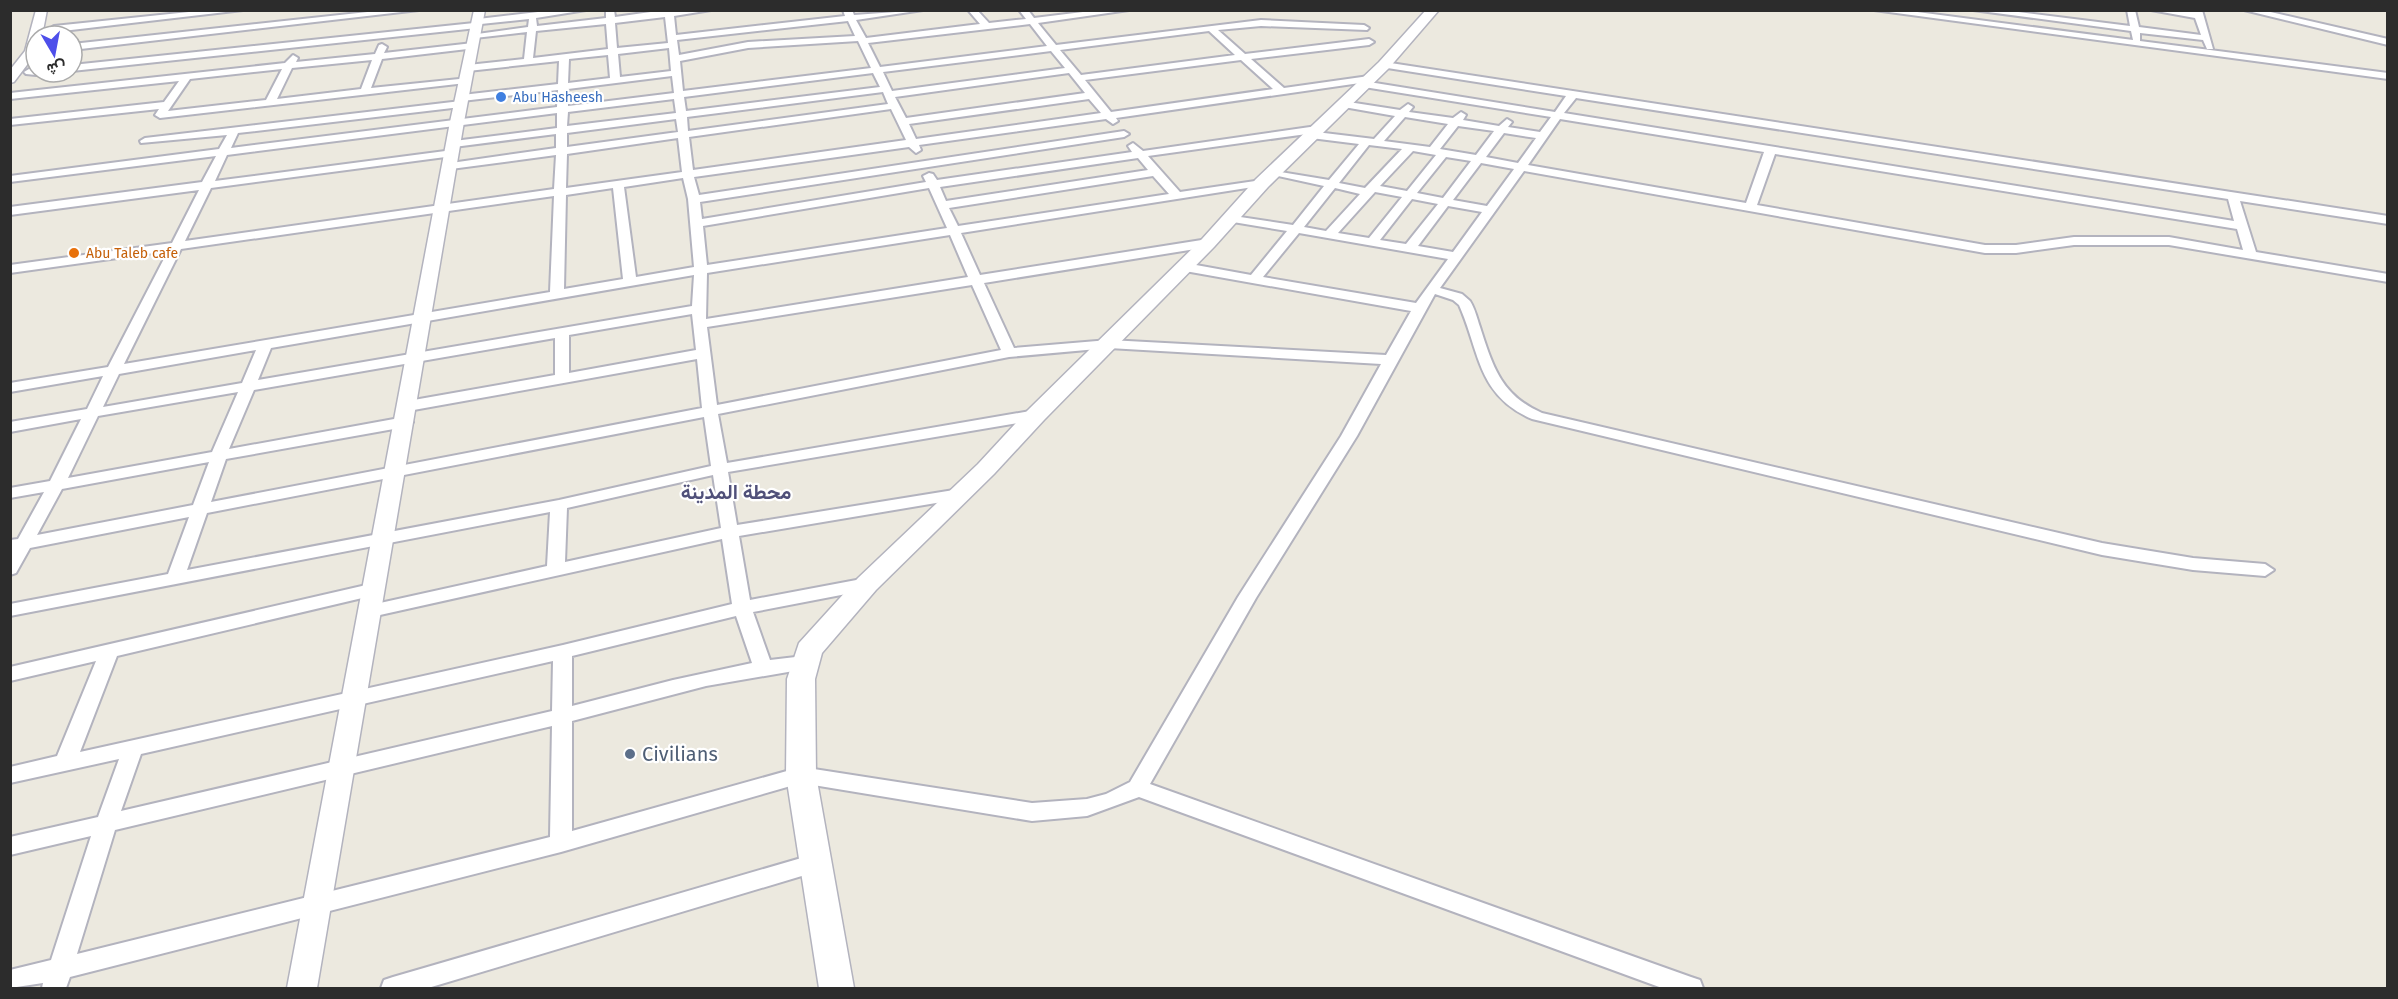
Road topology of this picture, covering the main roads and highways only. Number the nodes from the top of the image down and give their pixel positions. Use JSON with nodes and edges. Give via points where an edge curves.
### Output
{"nodes":[{"id":1,"x":1433,"y":10,"type":"edge"},
{"id":2,"x":836,"y":988,"type":"edge"}],
"edges":[{"from":1,"to":2,"type":"main road","via":[[1185,267],[867,584],[808,650],[801,680],[801,775]]}]}
